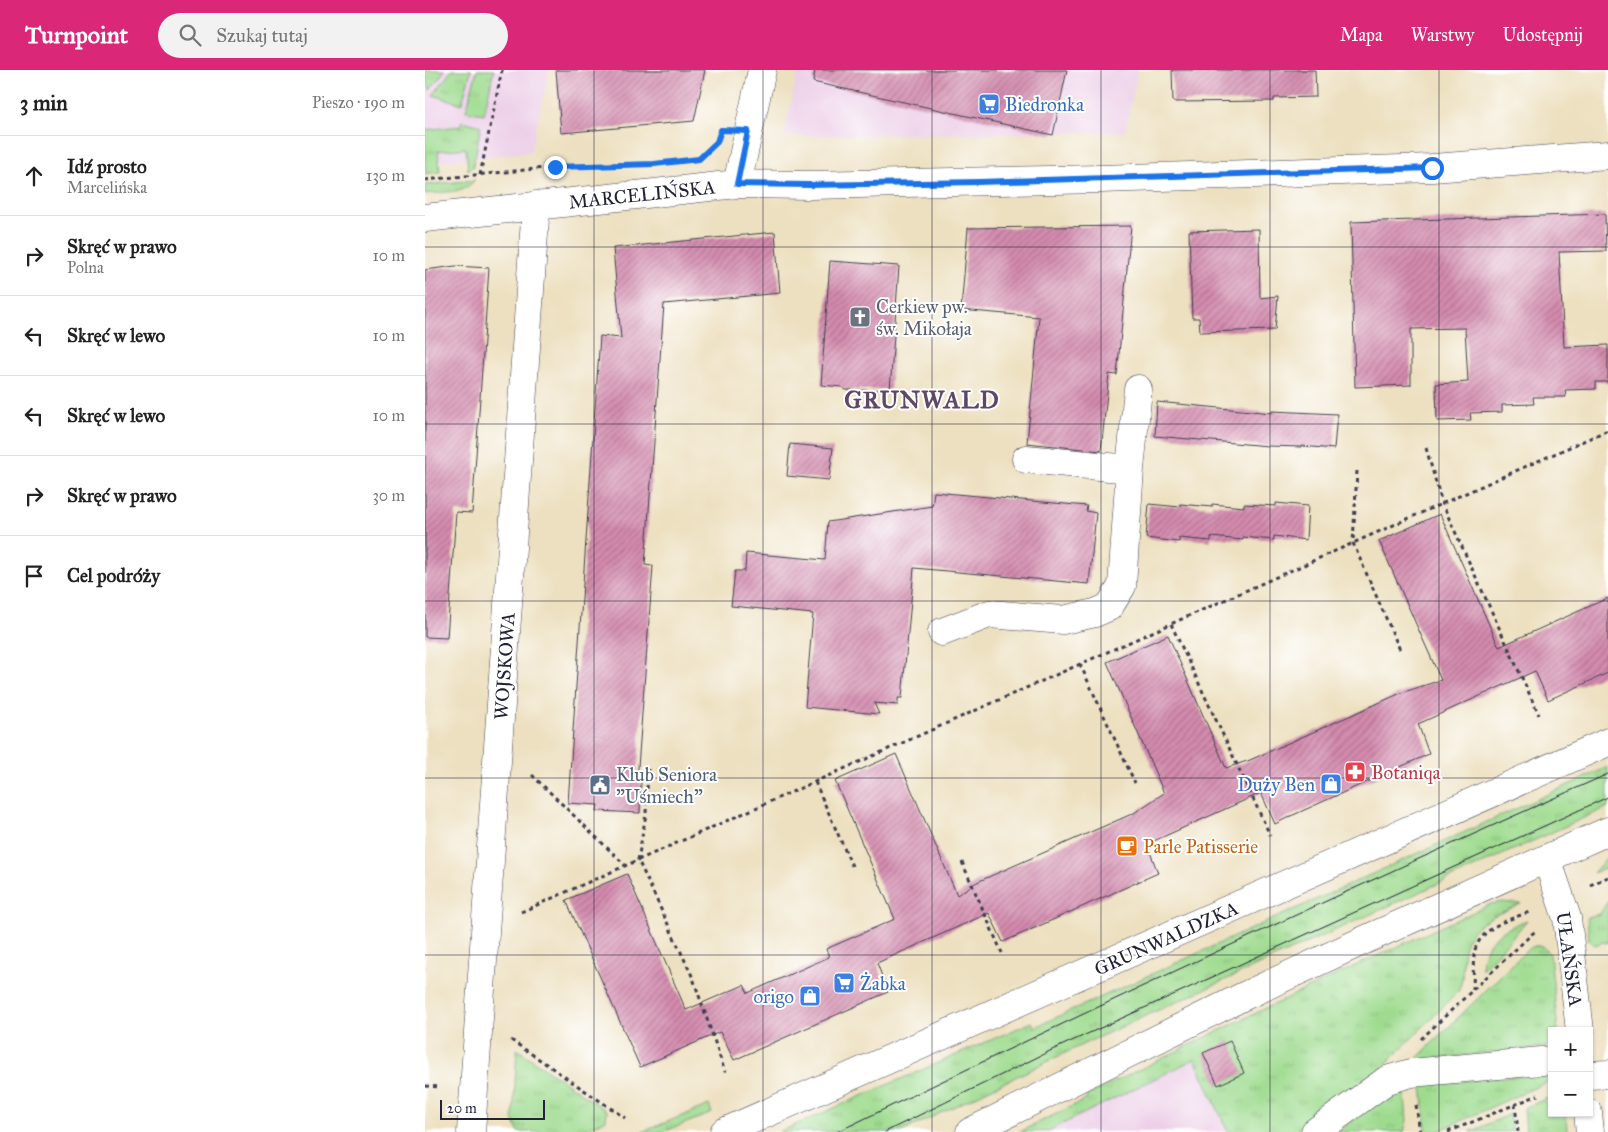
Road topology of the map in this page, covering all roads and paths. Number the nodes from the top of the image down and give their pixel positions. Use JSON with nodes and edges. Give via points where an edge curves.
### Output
{"nodes":[{"id":1,"x":502,"y":70,"type":"edge"},
{"id":2,"x":762,"y":70,"type":"edge"},
{"id":3,"x":1608,"y":155,"type":"edge"},
{"id":4,"x":585,"y":166,"type":"dead end"},
{"id":5,"x":480,"y":175,"type":"junction"},
{"id":6,"x":425,"y":180,"type":"edge"},
{"id":7,"x":737,"y":184,"type":"junction"},
{"id":8,"x":536,"y":205,"type":"junction"},
{"id":9,"x":425,"y":218,"type":"edge"},
{"id":10,"x":1138,"y":389,"type":"dead end"},
{"id":11,"x":1608,"y":430,"type":"edge"},
{"id":12,"x":1426,"y":448,"type":"dead end"},
{"id":13,"x":1025,"y":458,"type":"dead end"},
{"id":14,"x":1130,"y":469,"type":"junction"},
{"id":15,"x":1357,"y":472,"type":"dead end"},
{"id":16,"x":1442,"y":503,"type":"junction"},
{"id":17,"x":1353,"y":543,"type":"junction"},
{"id":18,"x":1171,"y":624,"type":"junction"},
{"id":19,"x":942,"y":632,"type":"dead end"},
{"id":20,"x":1400,"y":650,"type":"dead end"},
{"id":21,"x":1080,"y":664,"type":"junction"},
{"id":22,"x":1539,"y":715,"type":"dead end"},
{"id":23,"x":1608,"y":742,"type":"edge"},
{"id":24,"x":648,"y":769,"type":"dead end"},
{"id":25,"x":532,"y":775,"type":"dead end"},
{"id":26,"x":815,"y":782,"type":"junction"},
{"id":27,"x":1135,"y":783,"type":"dead end"},
{"id":28,"x":1608,"y":831,"type":"edge"},
{"id":29,"x":1270,"y":835,"type":"dead end"},
{"id":30,"x":1547,"y":859,"type":"junction"},
{"id":31,"x":639,"y":860,"type":"junction"},
{"id":32,"x":962,"y":862,"type":"dead end"},
{"id":33,"x":626,"y":866,"type":"junction"},
{"id":34,"x":852,"y":866,"type":"dead end"},
{"id":35,"x":1608,"y":877,"type":"edge"},
{"id":36,"x":1564,"y":908,"type":"junction"},
{"id":37,"x":521,"y":912,"type":"dead end"},
{"id":38,"x":1002,"y":953,"type":"dead end"},
{"id":39,"x":1473,"y":990,"type":"junction"},
{"id":40,"x":1579,"y":1027,"type":"edge"},
{"id":41,"x":511,"y":1040,"type":"dead end"},
{"id":42,"x":1548,"y":1060,"type":"edge"},
{"id":43,"x":725,"y":1072,"type":"dead end"},
{"id":44,"x":1608,"y":1074,"type":"edge"},
{"id":45,"x":1593,"y":1075,"type":"edge"},
{"id":46,"x":1387,"y":1080,"type":"junction"},
{"id":47,"x":425,"y":1086,"type":"edge"},
{"id":48,"x":439,"y":1087,"type":"dead end"},
{"id":49,"x":1543,"y":1093,"type":"dead end"},
{"id":50,"x":1515,"y":1104,"type":"junction"},
{"id":51,"x":1588,"y":1117,"type":"edge"},
{"id":52,"x":625,"y":1118,"type":"dead end"},
{"id":53,"x":472,"y":1130,"type":"edge"},
{"id":54,"x":724,"y":1132,"type":"edge"},
{"id":55,"x":970,"y":1132,"type":"edge"},
{"id":56,"x":1315,"y":1132,"type":"edge"},
{"id":57,"x":1448,"y":1132,"type":"edge"},
{"id":58,"x":1518,"y":1132,"type":"edge"},
{"id":59,"x":1590,"y":1132,"type":"edge"}],
"edges":[{"from":1,"to":5,"type":"path"},
{"from":2,"to":7,"type":"street"},
{"from":3,"to":7,"type":"street","name":"MARCELIŃSKA","via":[[1432,168],[988,182]]},
{"from":4,"to":5,"type":"path"},
{"from":5,"to":6,"type":"path"},
{"from":7,"to":8,"type":"street","name":"MARCELIŃSKA"},
{"from":8,"to":9,"type":"street","name":"MARCELIŃSKA"},
{"from":8,"to":53,"type":"street","name":"WOJSKOWA"},
{"from":10,"to":14,"type":"street"},
{"from":11,"to":16,"type":"path"},
{"from":12,"to":16,"type":"path"},
{"from":13,"to":14,"type":"street"},
{"from":14,"to":19,"type":"street","via":[[1122,586],[1109,607],[1063,620],[989,614]]},
{"from":15,"to":17,"type":"path"},
{"from":16,"to":17,"type":"path"},
{"from":16,"to":22,"type":"path"},
{"from":17,"to":18,"type":"path"},
{"from":17,"to":20,"type":"path"},
{"from":18,"to":21,"type":"path"},
{"from":18,"to":29,"type":"path"},
{"from":21,"to":26,"type":"path"},
{"from":21,"to":27,"type":"path"},
{"from":23,"to":54,"type":"street","name":"GRUNWALDZKA"},
{"from":24,"to":31,"type":"path"},
{"from":25,"to":33,"type":"path"},
{"from":26,"to":31,"type":"path"},
{"from":26,"to":34,"type":"path"},
{"from":28,"to":30,"type":"street"},
{"from":30,"to":36,"type":"street","name":"UŁAŃSKA"},
{"from":30,"to":55,"type":"street","via":[[1242,997]]},
{"from":31,"to":33,"type":"path"},
{"from":31,"to":43,"type":"path","via":[[693,978]]},
{"from":32,"to":38,"type":"path"},
{"from":33,"to":37,"type":"path"},
{"from":35,"to":36,"type":"path"},
{"from":36,"to":39,"type":"path"},
{"from":36,"to":39,"type":"path","via":[[1502,923],[1485,934],[1475,949]]},
{"from":36,"to":40,"type":"street","name":"UŁAŃSKA"},
{"from":39,"to":46,"type":"path","via":[[1416,1044]]},
{"from":41,"to":52,"type":"path"},
{"from":42,"to":46,"type":"street","via":[[1411,1073]]},
{"from":44,"to":45,"type":"street"},
{"from":46,"to":56,"type":"street"},
{"from":47,"to":48,"type":"path"},
{"from":49,"to":50,"type":"path"},
{"from":50,"to":57,"type":"path"},
{"from":50,"to":58,"type":"path"},
{"from":51,"to":59,"type":"street"}]}
